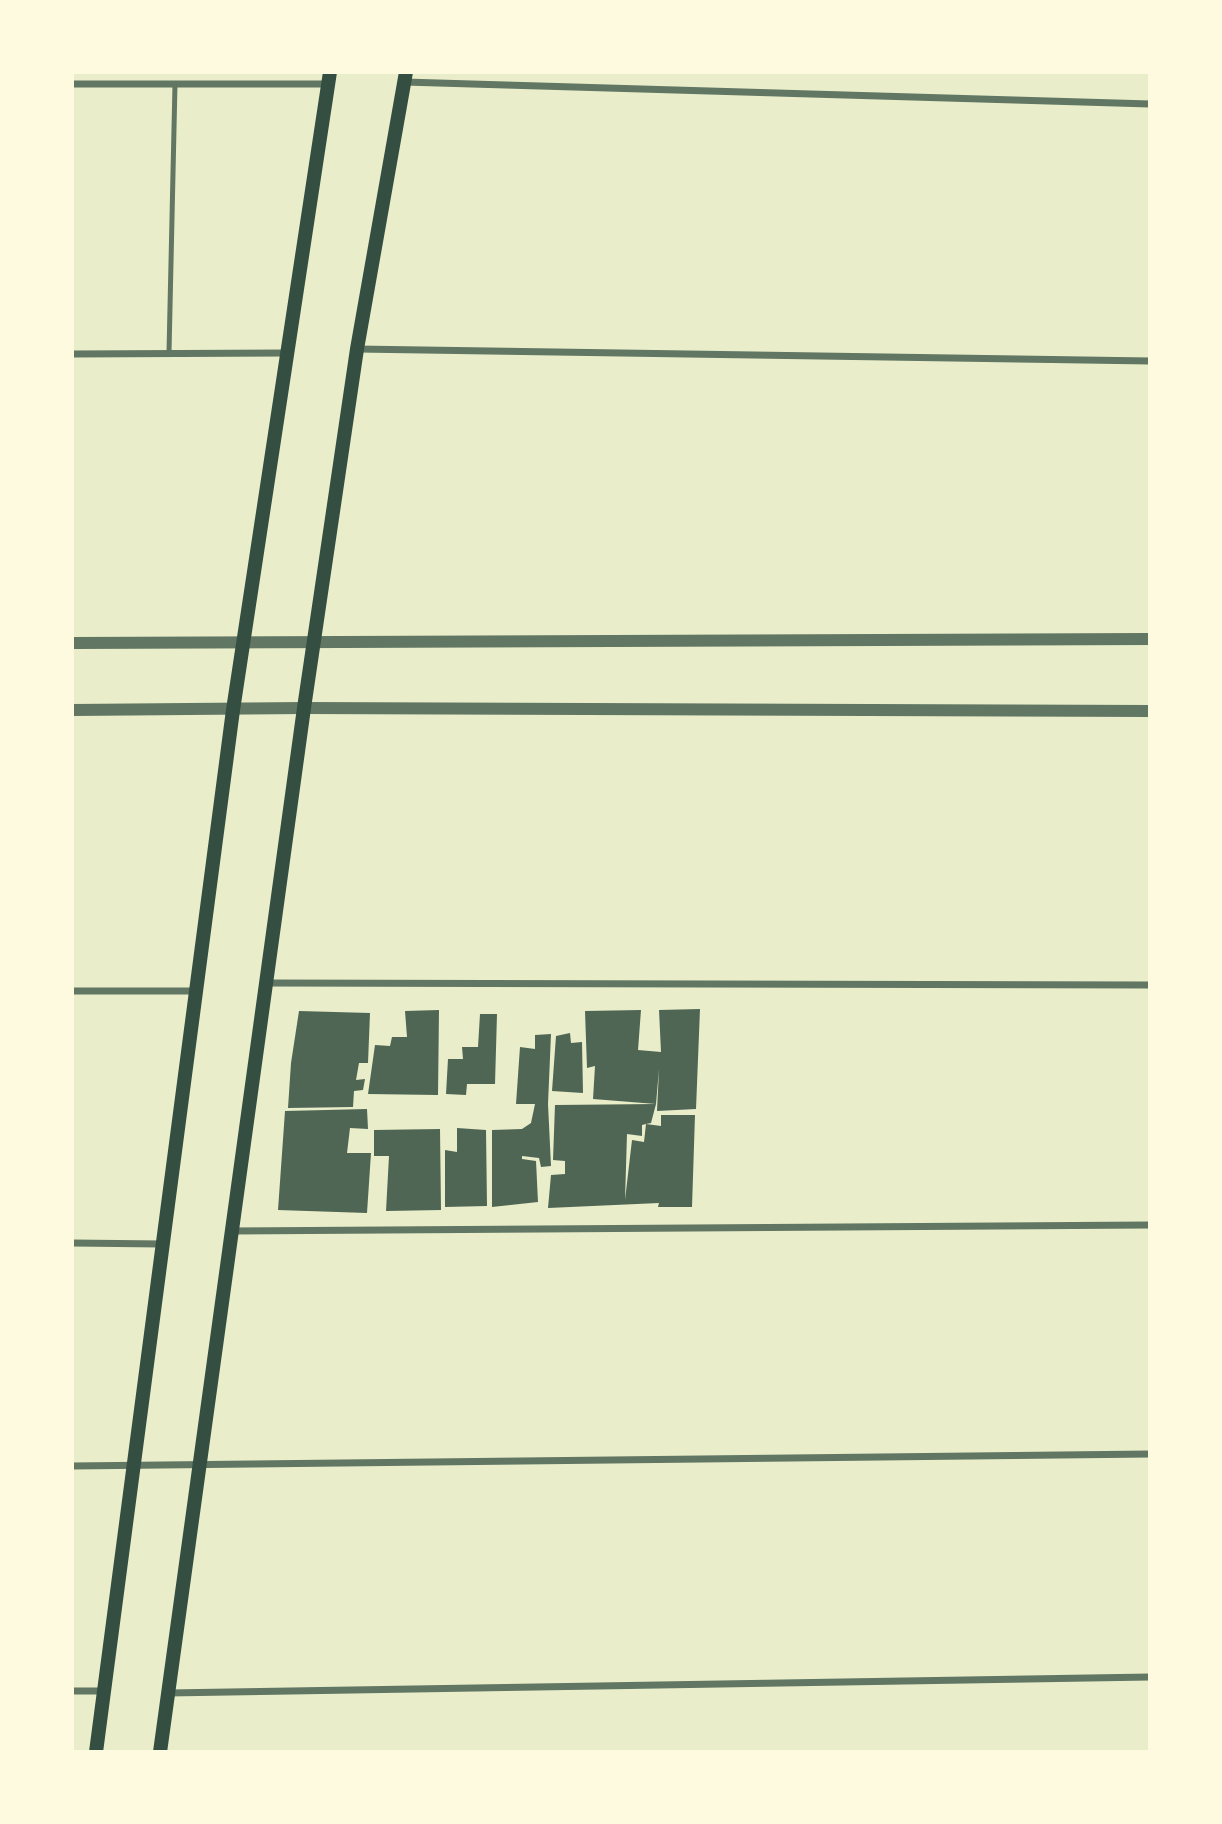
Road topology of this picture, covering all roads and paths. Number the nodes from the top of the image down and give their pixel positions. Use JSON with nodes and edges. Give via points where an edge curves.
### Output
{"nodes":[{"id":1,"x":405,"y":77,"type":"edge"},
{"id":2,"x":329,"y":78,"type":"edge"},
{"id":3,"x":72,"y":84,"type":"edge"},
{"id":4,"x":175,"y":84,"type":"junction"},
{"id":5,"x":1150,"y":104,"type":"edge"},
{"id":6,"x":357,"y":349,"type":"junction"},
{"id":7,"x":169,"y":352,"type":"junction"},
{"id":8,"x":286,"y":353,"type":"junction"},
{"id":9,"x":72,"y":354,"type":"edge"},
{"id":10,"x":1150,"y":361,"type":"edge"},
{"id":11,"x":1150,"y":639,"type":"edge"},
{"id":12,"x":72,"y":643,"type":"edge"},
{"id":13,"x":244,"y":643,"type":"junction"},
{"id":14,"x":315,"y":643,"type":"junction"},
{"id":15,"x":304,"y":708,"type":"junction"},
{"id":16,"x":72,"y":710,"type":"edge"},
{"id":17,"x":233,"y":710,"type":"junction"},
{"id":18,"x":1150,"y":711,"type":"edge"},
{"id":19,"x":266,"y":983,"type":"junction"},
{"id":20,"x":1150,"y":985,"type":"edge"},
{"id":21,"x":72,"y":991,"type":"edge"},
{"id":22,"x":196,"y":991,"type":"junction"},
{"id":23,"x":1150,"y":1225,"type":"edge"},
{"id":24,"x":232,"y":1231,"type":"junction"},
{"id":25,"x":72,"y":1243,"type":"edge"},
{"id":26,"x":163,"y":1244,"type":"junction"},
{"id":27,"x":1150,"y":1454,"type":"edge"},
{"id":28,"x":200,"y":1464,"type":"junction"},
{"id":29,"x":134,"y":1465,"type":"junction"},
{"id":30,"x":72,"y":1466,"type":"edge"},
{"id":31,"x":1150,"y":1677,"type":"edge"},
{"id":32,"x":104,"y":1690,"type":"junction"},
{"id":33,"x":72,"y":1691,"type":"edge"},
{"id":34,"x":168,"y":1693,"type":"junction"},
{"id":35,"x":96,"y":1752,"type":"edge"},
{"id":36,"x":160,"y":1752,"type":"edge"}],
"edges":[{"from":1,"to":5,"type":"street"},
{"from":1,"to":6,"type":"main road"},
{"from":2,"to":4,"type":"street"},
{"from":2,"to":8,"type":"main road"},
{"from":3,"to":4,"type":"street"},
{"from":4,"to":7,"type":"lane"},
{"from":6,"to":10,"type":"street"},
{"from":6,"to":14,"type":"main road"},
{"from":7,"to":8,"type":"street"},
{"from":7,"to":9,"type":"street"},
{"from":8,"to":13,"type":"main road"},
{"from":11,"to":14,"type":"street"},
{"from":12,"to":13,"type":"street"},
{"from":13,"to":14,"type":"street"},
{"from":13,"to":17,"type":"main road"},
{"from":14,"to":15,"type":"main road"},
{"from":15,"to":17,"type":"street"},
{"from":15,"to":18,"type":"street"},
{"from":15,"to":19,"type":"main road"},
{"from":16,"to":17,"type":"street"},
{"from":17,"to":22,"type":"main road"},
{"from":19,"to":20,"type":"street"},
{"from":19,"to":24,"type":"main road"},
{"from":21,"to":22,"type":"street"},
{"from":22,"to":26,"type":"main road"},
{"from":23,"to":24,"type":"street"},
{"from":24,"to":28,"type":"main road"},
{"from":25,"to":26,"type":"street"},
{"from":26,"to":29,"type":"main road"},
{"from":27,"to":28,"type":"street"},
{"from":28,"to":29,"type":"street"},
{"from":28,"to":34,"type":"main road"},
{"from":29,"to":30,"type":"street"},
{"from":29,"to":32,"type":"main road"},
{"from":31,"to":34,"type":"street"},
{"from":32,"to":33,"type":"street"},
{"from":32,"to":35,"type":"main road"},
{"from":34,"to":36,"type":"main road"}]}
